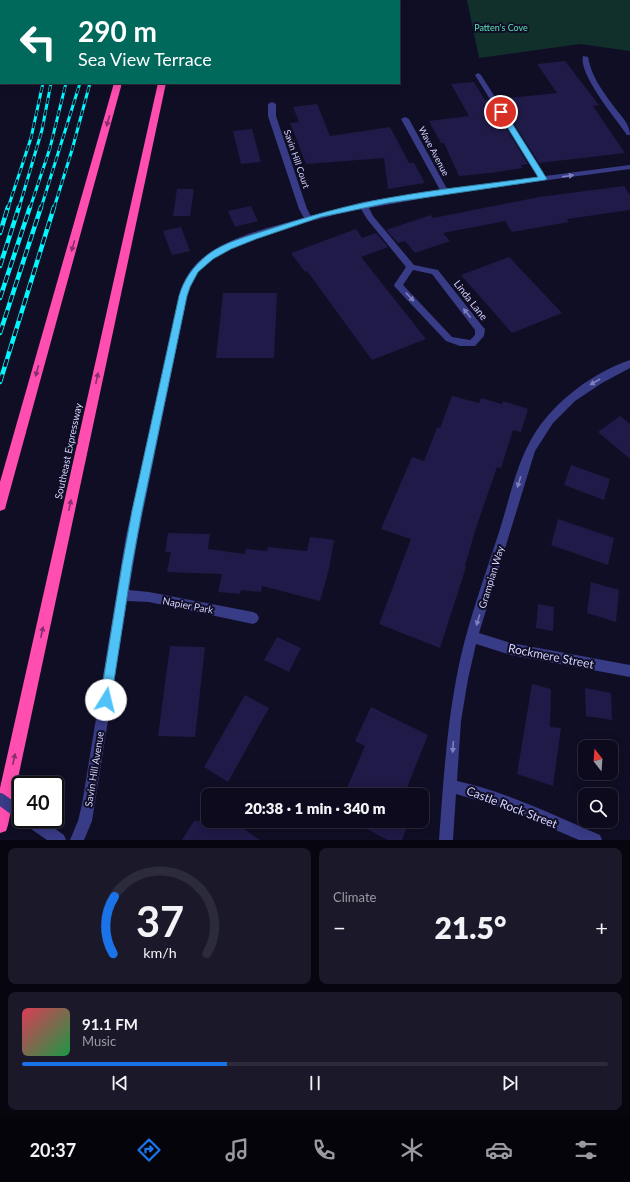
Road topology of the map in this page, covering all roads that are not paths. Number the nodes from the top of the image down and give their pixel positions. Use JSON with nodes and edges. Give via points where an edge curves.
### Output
{"nodes":[{"id":1,"x":585,"y":57,"type":"dead end"},
{"id":2,"x":478,"y":75,"type":"dead end"},
{"id":3,"x":118,"y":84,"type":"edge"},
{"id":4,"x":162,"y":84,"type":"edge"},
{"id":5,"x":272,"y":104,"type":"dead end"},
{"id":6,"x":405,"y":119,"type":"dead end"},
{"id":7,"x":630,"y":133,"type":"edge"},
{"id":8,"x":630,"y":167,"type":"edge"},
{"id":9,"x":543,"y":179,"type":"junction"},
{"id":10,"x":445,"y":192,"type":"junction"},
{"id":11,"x":363,"y":205,"type":"junction"},
{"id":12,"x":309,"y":219,"type":"junction"},
{"id":13,"x":411,"y":267,"type":"junction"},
{"id":14,"x":630,"y":364,"type":"edge"},
{"id":15,"x":0,"y":505,"type":"edge"},
{"id":16,"x":122,"y":595,"type":"junction"},
{"id":17,"x":253,"y":618,"type":"dead end"},
{"id":18,"x":472,"y":637,"type":"junction"},
{"id":19,"x":630,"y":671,"type":"edge"},
{"id":20,"x":450,"y":786,"type":"junction"},
{"id":21,"x":0,"y":799,"type":"edge"},
{"id":22,"x":12,"y":808,"type":"edge"},
{"id":23,"x":0,"y":825,"type":"edge"},
{"id":24,"x":42,"y":828,"type":"edge"},
{"id":25,"x":57,"y":838,"type":"edge"},
{"id":26,"x":77,"y":840,"type":"edge"},
{"id":27,"x":446,"y":840,"type":"edge"},
{"id":28,"x":595,"y":840,"type":"edge"}],
"edges":[{"from":1,"to":7,"type":"street","via":[[590,77]]},
{"from":2,"to":9,"type":"street"},
{"from":3,"to":15,"type":"highway","one_way":true},
{"from":23,"to":4,"type":"highway","name":"Southeast Expressway","one_way":true},
{"from":5,"to":12,"type":"street","name":"Savin Hill Court","via":[[272,116],[303,209]]},
{"from":6,"to":10,"type":"street","name":"Wave Avenue"},
{"from":9,"to":8,"type":"street","name":"Savin Hill Avenue","one_way":true},
{"from":9,"to":10,"type":"street","name":"Savin Hill Avenue"},
{"from":10,"to":11,"type":"street","name":"Savin Hill Avenue"},
{"from":11,"to":12,"type":"street","name":"Savin Hill Avenue"},
{"from":11,"to":13,"type":"street"},
{"from":12,"to":16,"type":"street","name":"Savin Hill Avenue","via":[[219,251],[202,263],[190,278],[183,296]]},
{"from":13,"to":13,"type":"street","name":"Linda Lane","one_way":true,"via":[[398,285],[449,339],[472,344],[480,329],[435,272]]},
{"from":14,"to":18,"type":"street","name":"Grampian Way","one_way":true,"via":[[587,387],[563,405],[544,425],[537,437],[525,464]]},
{"from":16,"to":17,"type":"street","name":"Napier Park","via":[[149,597]]},
{"from":16,"to":26,"type":"street","name":"Savin Hill Avenue","via":[[89,804]]},
{"from":18,"to":19,"type":"street","name":"Rockmere Street","via":[[511,649]]},
{"from":18,"to":20,"type":"street","name":"Grampian Way","one_way":true,"via":[[458,701]]},
{"from":20,"to":27,"type":"street","name":"Grampian Way"},
{"from":20,"to":28,"type":"street","name":"Castle Rock Street","via":[[500,800]]},
{"from":21,"to":22,"type":"street","bridge":true},
{"from":24,"to":25,"type":"street"}]}
